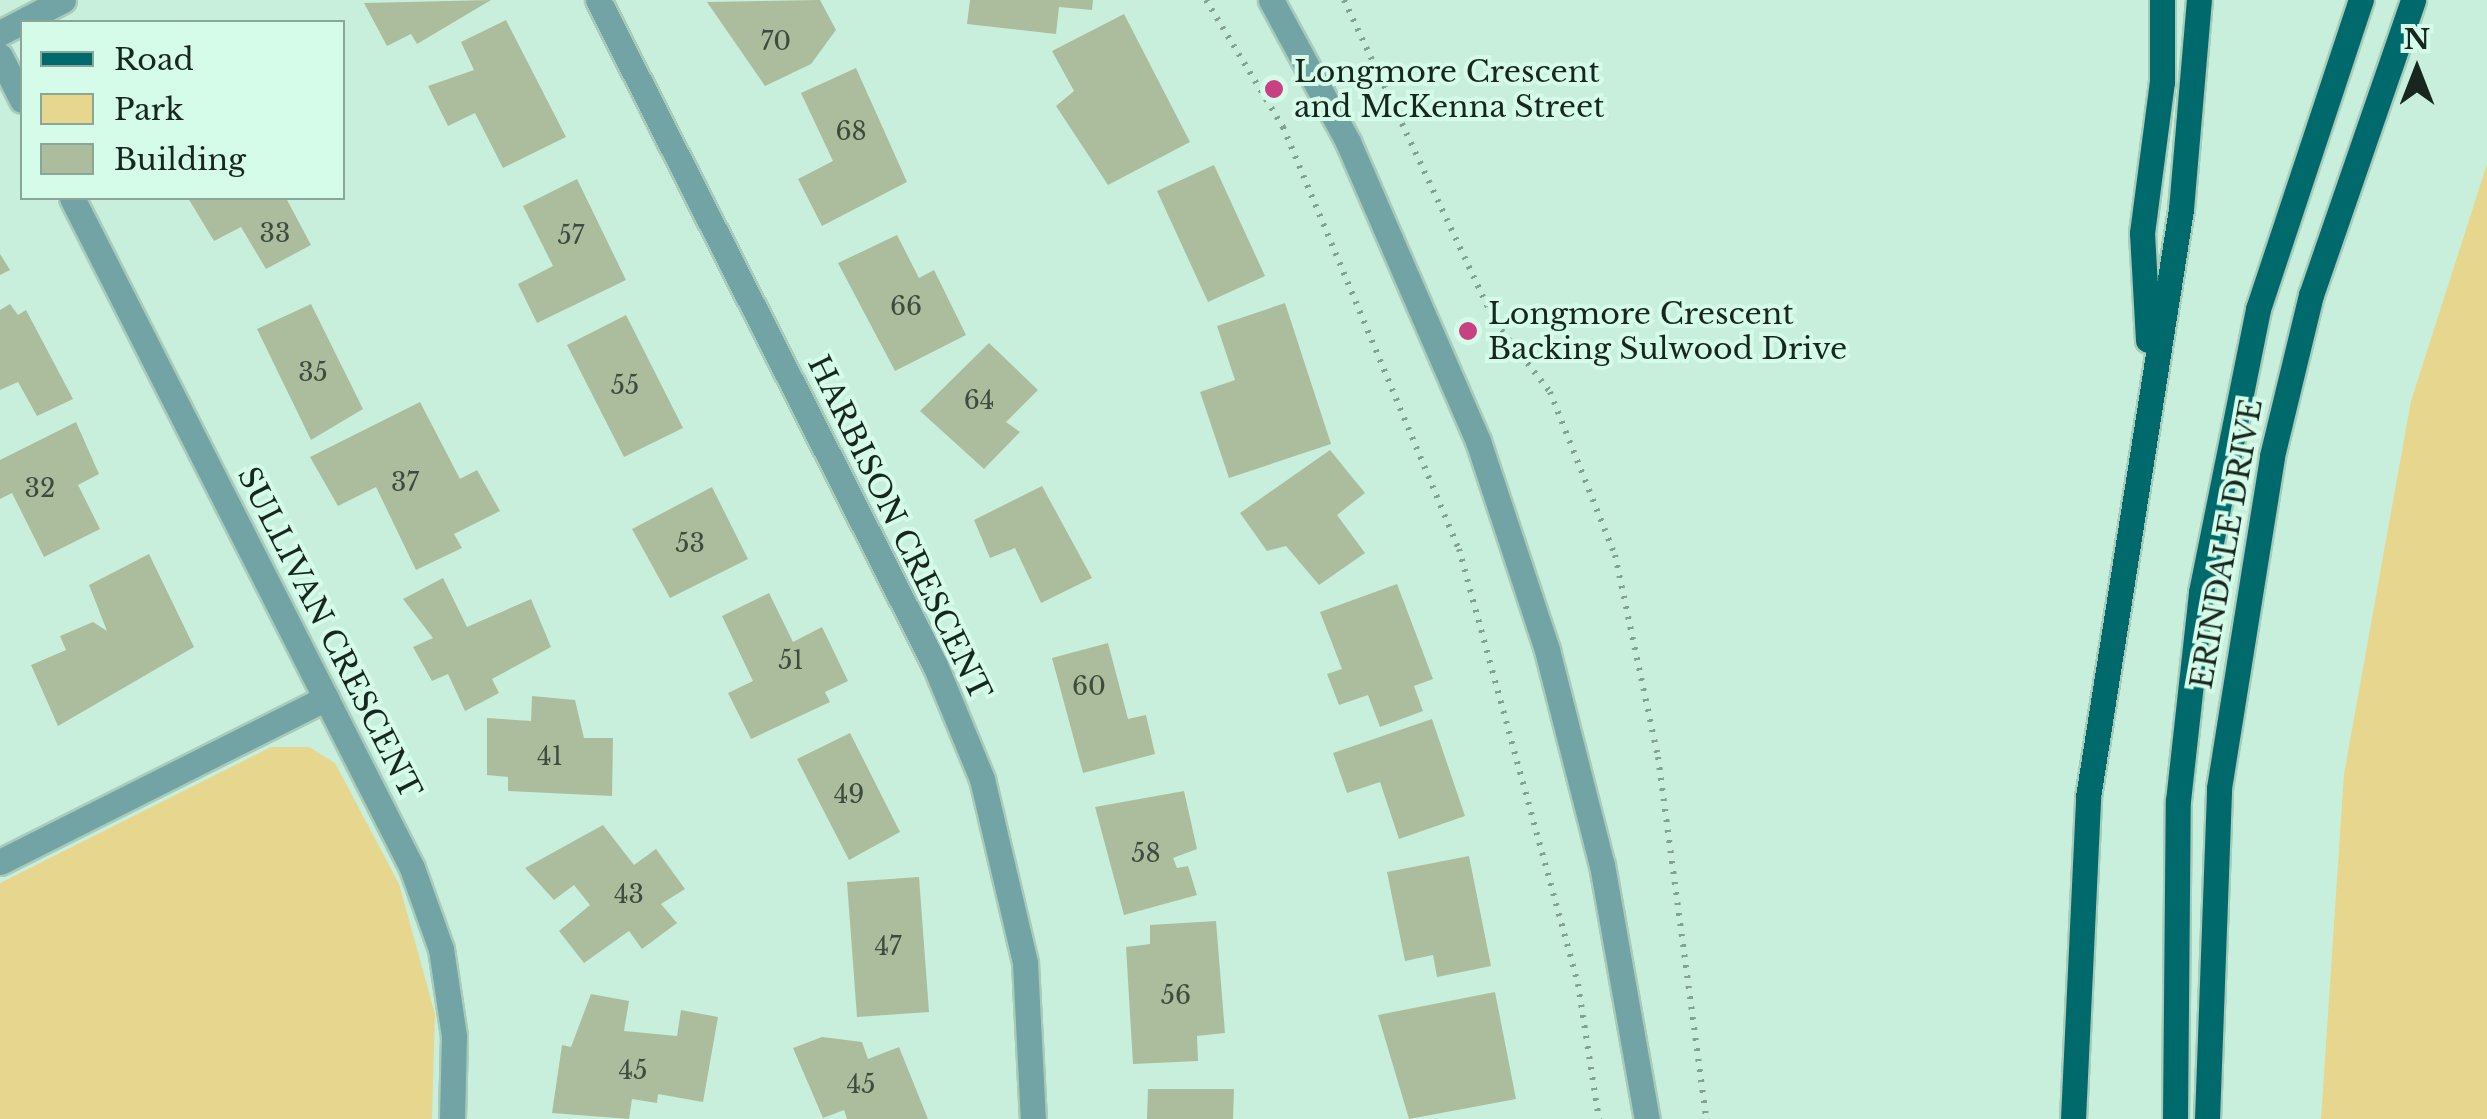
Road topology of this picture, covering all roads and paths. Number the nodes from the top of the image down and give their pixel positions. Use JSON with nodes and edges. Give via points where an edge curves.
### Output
{"nodes":[{"id":1,"x":63,"y":0,"type":"edge"},
{"id":2,"x":598,"y":0,"type":"edge"},
{"id":3,"x":1206,"y":0,"type":"edge"},
{"id":4,"x":1271,"y":0,"type":"edge"},
{"id":5,"x":1344,"y":0,"type":"edge"},
{"id":6,"x":2162,"y":0,"type":"edge"},
{"id":7,"x":2200,"y":0,"type":"edge"},
{"id":8,"x":2361,"y":0,"type":"edge"},
{"id":9,"x":2413,"y":0,"type":"edge"},
{"id":10,"x":25,"y":20,"type":"edge"},
{"id":11,"x":0,"y":56,"type":"edge"},
{"id":12,"x":20,"y":96,"type":"edge"},
{"id":13,"x":73,"y":200,"type":"edge"},
{"id":14,"x":2151,"y":380,"type":"junction"},
{"id":15,"x":326,"y":698,"type":"junction"},
{"id":16,"x":0,"y":862,"type":"edge"},
{"id":17,"x":452,"y":1119,"type":"edge"},
{"id":18,"x":1033,"y":1119,"type":"edge"},
{"id":19,"x":1599,"y":1119,"type":"edge"},
{"id":20,"x":1647,"y":1119,"type":"edge"},
{"id":21,"x":1706,"y":1119,"type":"edge"},
{"id":22,"x":2073,"y":1119,"type":"edge"},
{"id":23,"x":2176,"y":1119,"type":"edge"},
{"id":24,"x":2207,"y":1119,"type":"edge"}],
"edges":[{"from":1,"to":10,"type":"street"},
{"from":2,"to":18,"type":"street","name":"HARBISON CRESCENT","via":[[935,664],[982,779],[1025,964]]},
{"from":3,"to":19,"type":"path","via":[[1283,127],[1458,549],[1578,984]]},
{"from":4,"to":20,"type":"street","via":[[1348,142],[1478,441],[1547,650],[1602,865]]},
{"from":5,"to":21,"type":"path","via":[[1495,322],[1550,392],[1615,555],[1658,757]]},
{"from":6,"to":14,"type":"main road","via":[[2162,82],[2142,233]]},
{"from":7,"to":14,"type":"main road","via":[[2181,209]]},
{"from":8,"to":23,"type":"main road","via":[[2258,309],[2201,592],[2177,820]]},
{"from":9,"to":24,"type":"main road","name":"ERINDALE DRIVE","via":[[2311,295],[2272,456],[2219,788]]},
{"from":11,"to":12,"type":"street"},
{"from":13,"to":15,"type":"street","name":"SULLIVAN CRESCENT"},
{"from":14,"to":22,"type":"main road","via":[[2088,797]]},
{"from":15,"to":16,"type":"street"},
{"from":15,"to":17,"type":"street","name":"SULLIVAN CRESCENT","via":[[412,868],[441,950],[454,1036]]}]}
